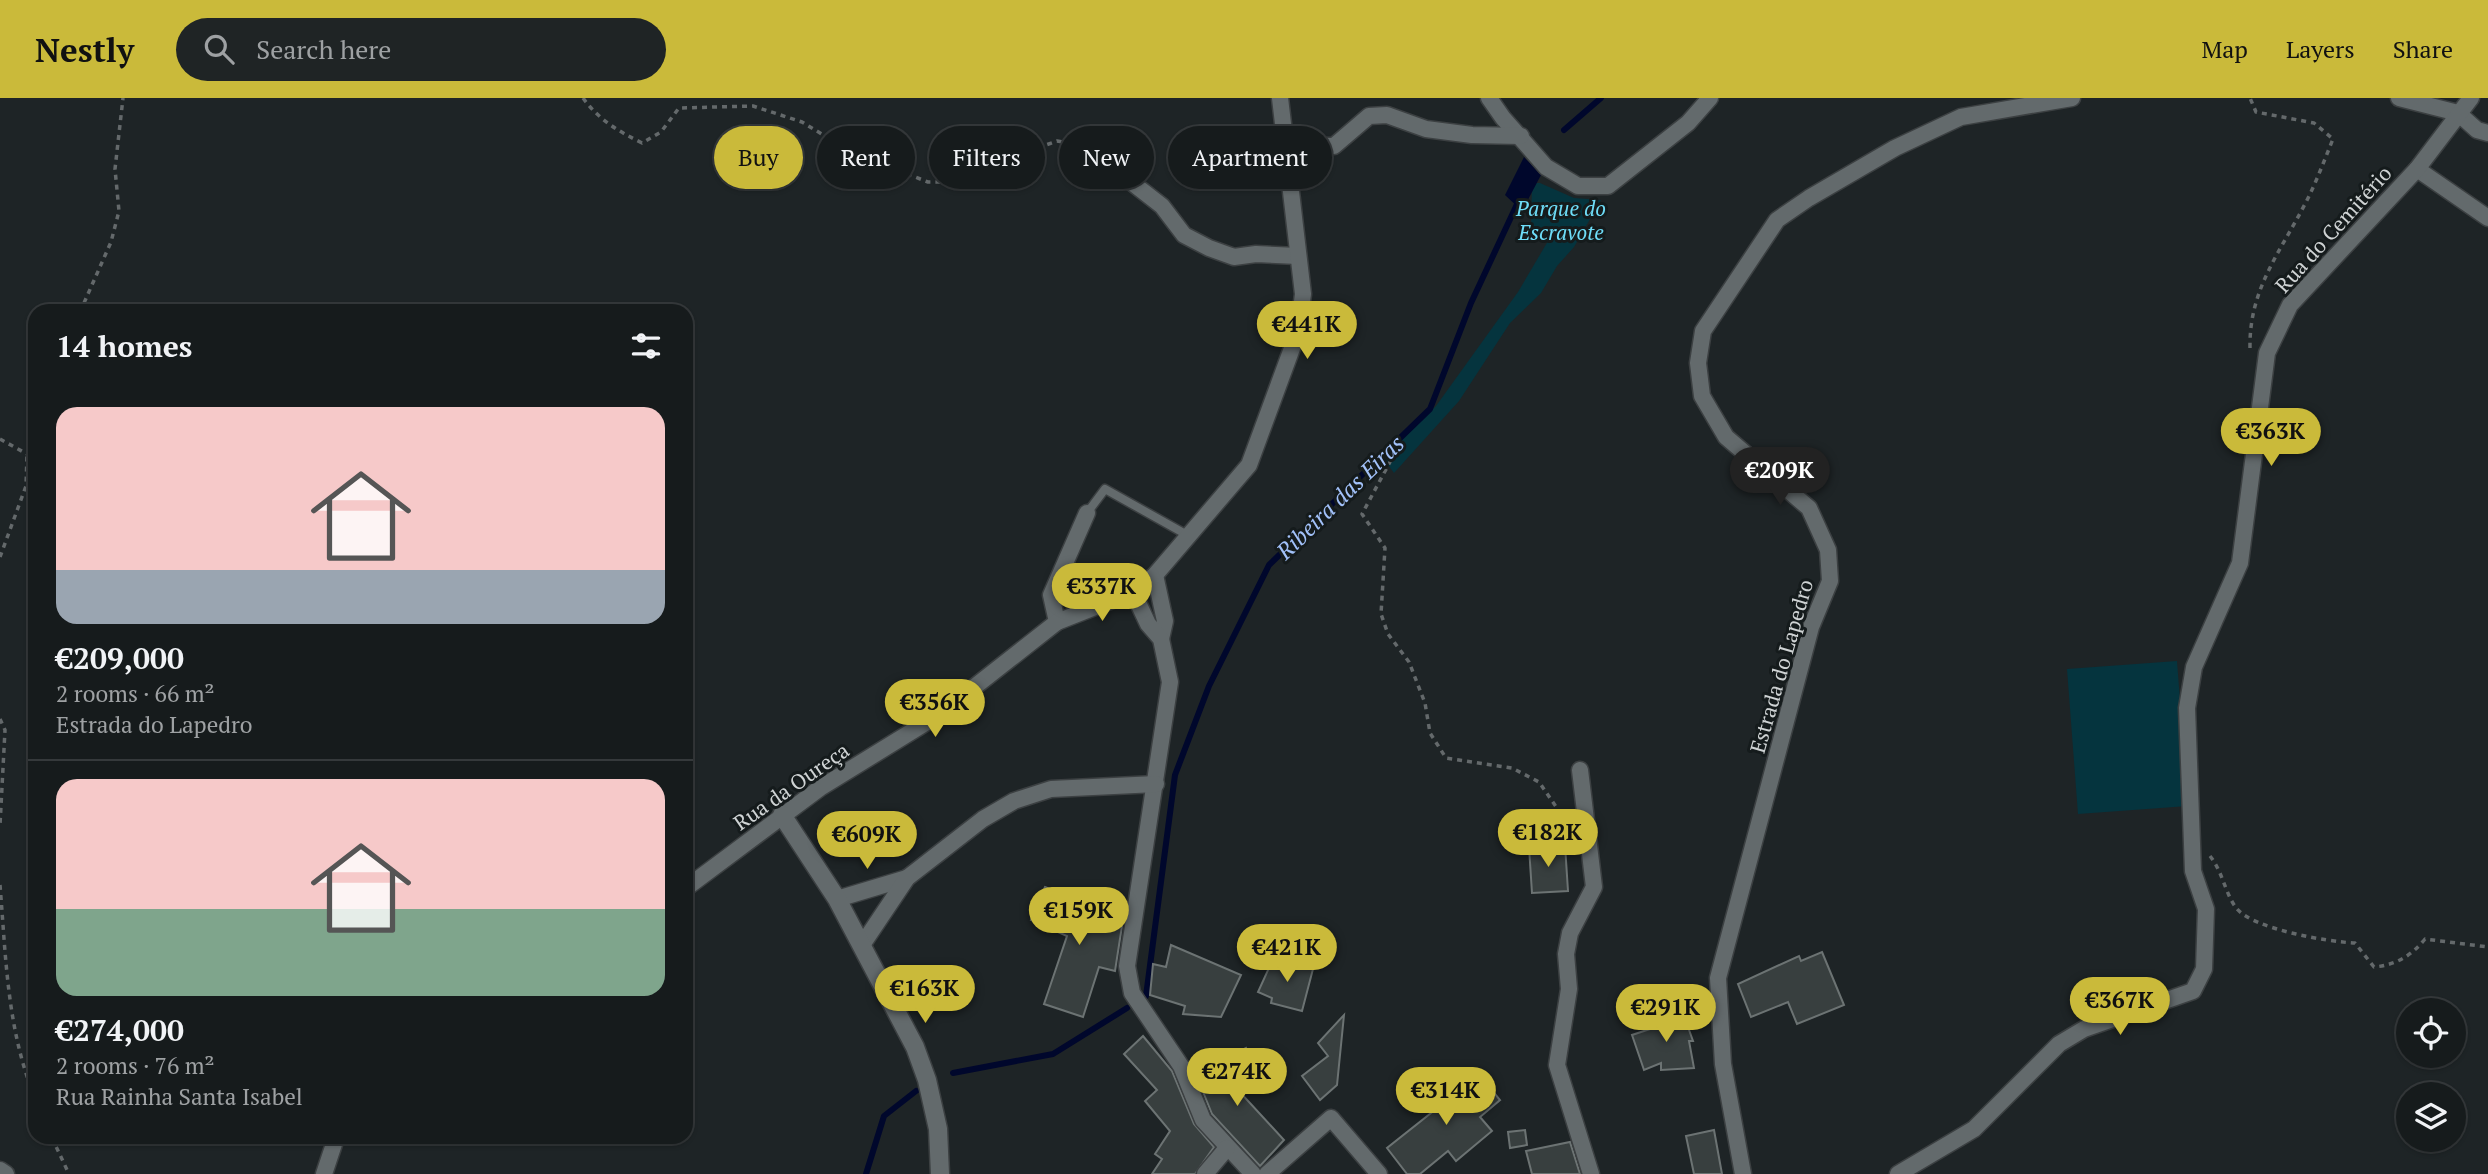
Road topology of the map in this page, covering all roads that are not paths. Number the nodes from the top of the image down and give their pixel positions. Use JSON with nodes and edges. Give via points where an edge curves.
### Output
{"nodes":[{"id":1,"x":1280,"y":98,"type":"edge"},
{"id":2,"x":1489,"y":98,"type":"edge"},
{"id":3,"x":1710,"y":98,"type":"edge"},
{"id":4,"x":2072,"y":98,"type":"edge"},
{"id":5,"x":2399,"y":98,"type":"edge"},
{"id":6,"x":2471,"y":98,"type":"edge"},
{"id":7,"x":2458,"y":113,"type":"junction"},
{"id":8,"x":1283,"y":126,"type":"edge"},
{"id":9,"x":2488,"y":134,"type":"edge"},
{"id":10,"x":1521,"y":136,"type":"junction"},
{"id":11,"x":1332,"y":146,"type":"edge"},
{"id":12,"x":2417,"y":169,"type":"junction"},
{"id":13,"x":1140,"y":189,"type":"edge"},
{"id":14,"x":1290,"y":189,"type":"edge"},
{"id":15,"x":2488,"y":218,"type":"edge"},
{"id":16,"x":1298,"y":256,"type":"junction"},
{"id":17,"x":1087,"y":513,"type":"joint"},
{"id":18,"x":1189,"y":536,"type":"junction"},
{"id":19,"x":1156,"y":575,"type":"junction"},
{"id":20,"x":1133,"y":592,"type":"junction"},
{"id":21,"x":1057,"y":622,"type":"junction"},
{"id":22,"x":1161,"y":639,"type":"junction"},
{"id":23,"x":1580,"y":770,"type":"dead end"},
{"id":24,"x":1156,"y":784,"type":"junction"},
{"id":25,"x":782,"y":815,"type":"junction"},
{"id":26,"x":907,"y":878,"type":"junction"},
{"id":27,"x":693,"y":883,"type":"edge"},
{"id":28,"x":837,"y":899,"type":"junction"},
{"id":29,"x":862,"y":945,"type":"junction"},
{"id":30,"x":334,"y":1144,"type":"edge"},
{"id":31,"x":1227,"y":1148,"type":"junction"},
{"id":32,"x":0,"y":1170,"type":"edge"},
{"id":33,"x":6,"y":1174,"type":"edge"},
{"id":34,"x":324,"y":1174,"type":"edge"},
{"id":35,"x":940,"y":1174,"type":"edge"},
{"id":36,"x":1205,"y":1174,"type":"edge"},
{"id":37,"x":1253,"y":1174,"type":"edge"},
{"id":38,"x":1267,"y":1174,"type":"edge"},
{"id":39,"x":1379,"y":1174,"type":"edge"},
{"id":40,"x":1591,"y":1174,"type":"edge"},
{"id":41,"x":1744,"y":1174,"type":"edge"},
{"id":42,"x":1898,"y":1174,"type":"edge"}],
"edges":[{"from":1,"to":8,"type":"street","name":"Rua da Oureça"},
{"from":2,"to":10,"type":"street"},
{"from":3,"to":10,"type":"street","via":[[1688,123],[1608,186],[1569,182],[1546,167]]},
{"from":4,"to":41,"type":"street","name":"Estrada do Lapedro","via":[[1961,117],[1895,148],[1809,198],[1777,220],[1703,331],[1698,363],[1702,396],[1726,437],[1810,508],[1828,550],[1829,581],[1811,627],[1718,978],[1723,1064]]},
{"from":5,"to":7,"type":"street"},
{"from":6,"to":7,"type":"street","name":"Rua do Cemitério"},
{"from":7,"to":9,"type":"street"},
{"from":7,"to":12,"type":"street","name":"Rua do Cemitério"},
{"from":10,"to":11,"type":"street","via":[[1426,129],[1388,115],[1369,116]]},
{"from":12,"to":15,"type":"street"},
{"from":12,"to":42,"type":"street","name":"Rua do Cemitério","via":[[2290,305],[2267,353],[2240,563],[2194,667],[2187,708],[2193,871],[2206,909],[2204,969],[2193,990],[2067,1039],[1975,1129]]},
{"from":13,"to":16,"type":"street","via":[[1162,206],[1184,235],[1209,248],[1234,257]]},
{"from":14,"to":16,"type":"street","name":"Rua da Oureça"},
{"from":16,"to":18,"type":"street","name":"Rua da Oureça","via":[[1303,294],[1298,332],[1249,465]]},
{"from":17,"to":18,"type":"lane","via":[[1105,489]]},
{"from":17,"to":21,"type":"street","via":[[1051,595]]},
{"from":18,"to":19,"type":"street","name":"Rua da Oureça"},
{"from":19,"to":20,"type":"street","name":"Rua da Oureça"},
{"from":19,"to":22,"type":"street","via":[[1165,621]]},
{"from":20,"to":21,"type":"street","name":"Rua da Oureça"},
{"from":20,"to":22,"type":"street"},
{"from":21,"to":25,"type":"street","name":"Rua da Oureça","via":[[940,714]]},
{"from":22,"to":24,"type":"street","via":[[1170,682]]},
{"from":23,"to":40,"type":"street","via":[[1594,887],[1570,933],[1566,954],[1569,989],[1557,1065]]},
{"from":24,"to":26,"type":"street","via":[[1051,789],[1014,801]]},
{"from":24,"to":31,"type":"street","via":[[1127,966],[1132,993],[1181,1066],[1203,1120]]},
{"from":25,"to":27,"type":"street","name":"Rua da Oureça"},
{"from":25,"to":28,"type":"street"},
{"from":26,"to":28,"type":"street"},
{"from":26,"to":29,"type":"street"},
{"from":28,"to":29,"type":"street"},
{"from":29,"to":35,"type":"street","via":[[915,1047],[927,1080],[938,1129]]},
{"from":30,"to":34,"type":"street"},
{"from":31,"to":36,"type":"street"},
{"from":31,"to":37,"type":"street"},
{"from":32,"to":33,"type":"street"},
{"from":38,"to":39,"type":"street","via":[[1331,1118]]}]}
